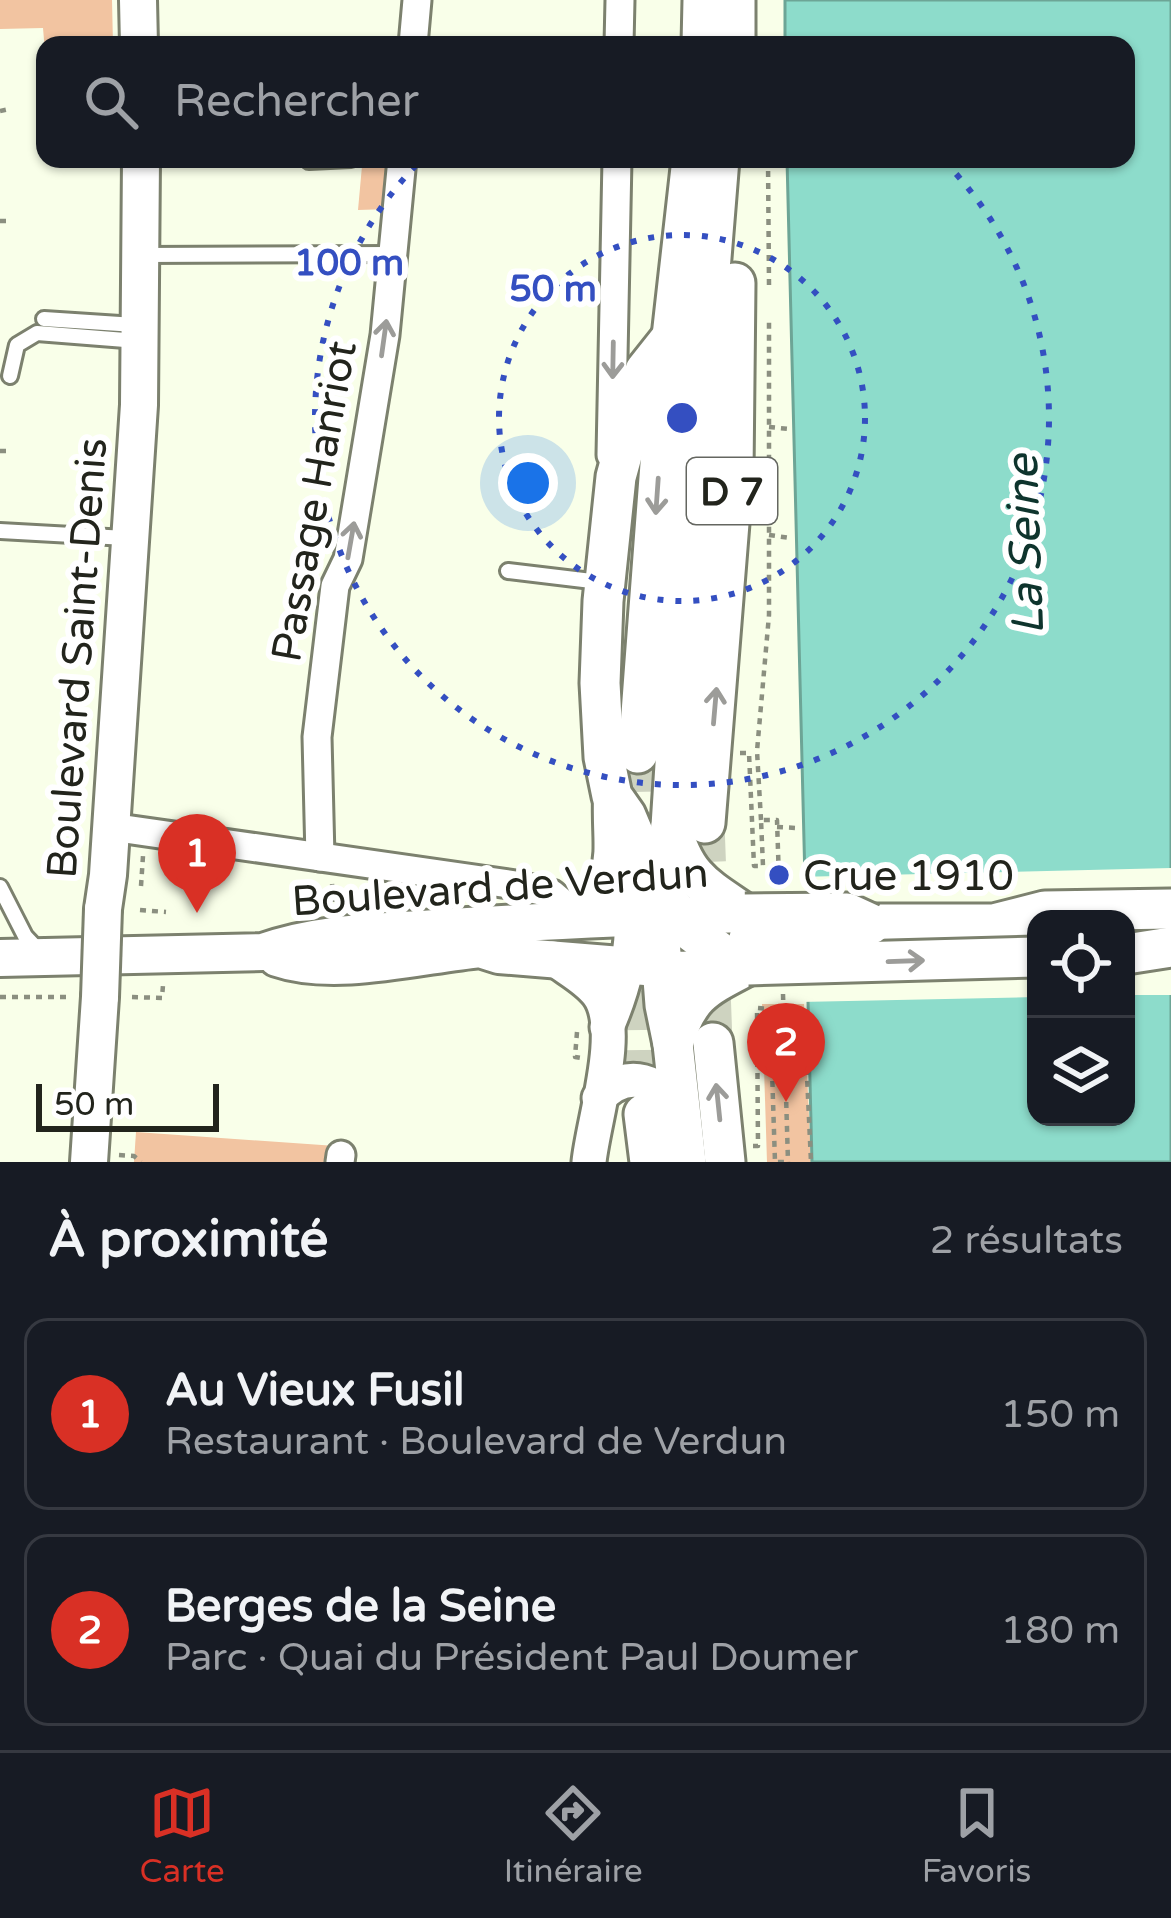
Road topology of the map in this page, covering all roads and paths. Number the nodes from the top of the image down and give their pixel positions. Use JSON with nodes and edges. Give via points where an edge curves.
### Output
{"nodes":[{"id":1,"x":138,"y":0,"type":"edge"},
{"id":2,"x":418,"y":0,"type":"edge"},
{"id":3,"x":620,"y":0,"type":"edge"},
{"id":4,"x":703,"y":0,"type":"edge"},
{"id":5,"x":728,"y":35,"type":"edge"},
{"id":6,"x":139,"y":36,"type":"edge"},
{"id":7,"x":414,"y":36,"type":"edge"},
{"id":8,"x":619,"y":36,"type":"edge"},
{"id":9,"x":9,"y":109,"type":"dead end"},
{"id":10,"x":0,"y":112,"type":"edge"},
{"id":11,"x":141,"y":168,"type":"edge"},
{"id":12,"x":401,"y":168,"type":"edge"},
{"id":13,"x":616,"y":168,"type":"edge"},
{"id":14,"x":691,"y":168,"type":"edge"},
{"id":15,"x":718,"y":168,"type":"edge"},
{"id":16,"x":737,"y":168,"type":"edge"},
{"id":17,"x":768,"y":168,"type":"edge"},
{"id":18,"x":393,"y":254,"type":"junction"},
{"id":19,"x":142,"y":255,"type":"junction"},
{"id":20,"x":769,"y":293,"type":"dead end"},
{"id":21,"x":769,"y":316,"type":"dead end"},
{"id":22,"x":44,"y":319,"type":"dead end"},
{"id":23,"x":141,"y":334,"type":"junction"},
{"id":24,"x":672,"y":338,"type":"junction"},
{"id":25,"x":10,"y":376,"type":"dead end"},
{"id":26,"x":769,"y":427,"type":"junction"},
{"id":27,"x":789,"y":430,"type":"dead end"},
{"id":28,"x":616,"y":477,"type":"junction"},
{"id":29,"x":0,"y":531,"type":"edge"},
{"id":30,"x":769,"y":536,"type":"junction"},
{"id":31,"x":131,"y":538,"type":"junction"},
{"id":32,"x":790,"y":538,"type":"dead end"},
{"id":33,"x":508,"y":571,"type":"dead end"},
{"id":34,"x":605,"y":582,"type":"junction"},
{"id":35,"x":737,"y":754,"type":"dead end"},
{"id":36,"x":628,"y":774,"type":"junction"},
{"id":37,"x":761,"y":820,"type":"junction"},
{"id":38,"x":688,"y":824,"type":"junction"},
{"id":39,"x":111,"y":827,"type":"junction"},
{"id":40,"x":797,"y":828,"type":"dead end"},
{"id":41,"x":143,"y":856,"type":"dead end"},
{"id":42,"x":320,"y":857,"type":"junction"},
{"id":43,"x":332,"y":884,"type":"dead end"},
{"id":44,"x":141,"y":886,"type":"dead end"},
{"id":45,"x":0,"y":887,"type":"edge"},
{"id":46,"x":657,"y":900,"type":"junction"},
{"id":47,"x":1171,"y":909,"type":"edge"},
{"id":48,"x":140,"y":910,"type":"dead end"},
{"id":49,"x":335,"y":910,"type":"dead end"},
{"id":50,"x":166,"y":911,"type":"dead end"},
{"id":51,"x":579,"y":917,"type":"junction"},
{"id":52,"x":1171,"y":947,"type":"edge"},
{"id":53,"x":480,"y":950,"type":"junction"},
{"id":54,"x":263,"y":952,"type":"junction"},
{"id":55,"x":1135,"y":953,"type":"edge"},
{"id":56,"x":44,"y":957,"type":"junction"},
{"id":57,"x":699,"y":957,"type":"junction"},
{"id":58,"x":1027,"y":957,"type":"edge"},
{"id":59,"x":0,"y":958,"type":"edge"},
{"id":60,"x":553,"y":958,"type":"junction"},
{"id":61,"x":100,"y":997,"type":"junction"},
{"id":62,"x":0,"y":998,"type":"edge"},
{"id":63,"x":162,"y":998,"type":"dead end"},
{"id":64,"x":770,"y":1009,"type":"junction"},
{"id":65,"x":607,"y":1027,"type":"junction"},
{"id":66,"x":713,"y":1043,"type":"tunnel mouth"},
{"id":67,"x":673,"y":1044,"type":"junction"},
{"id":68,"x":785,"y":1055,"type":"junction"},
{"id":69,"x":606,"y":1064,"type":"junction"},
{"id":70,"x":599,"y":1098,"type":"junction"},
{"id":71,"x":662,"y":1113,"type":"junction"},
{"id":72,"x":736,"y":1153,"type":"edge"},
{"id":73,"x":88,"y":1162,"type":"edge"},
{"id":74,"x":589,"y":1162,"type":"edge"},
{"id":75,"x":650,"y":1162,"type":"edge"},
{"id":76,"x":686,"y":1162,"type":"edge"},
{"id":77,"x":788,"y":1162,"type":"edge"},
{"id":78,"x":811,"y":1162,"type":"edge"}],
"edges":[{"from":1,"to":6,"type":"main road"},
{"from":2,"to":7,"type":"street"},
{"from":3,"to":8,"type":"street"},
{"from":4,"to":5,"type":"main road"},
{"from":9,"to":10,"type":"path"},
{"from":11,"to":19,"type":"main road","name":"Boulevard Saint-Denis"},
{"from":12,"to":18,"type":"street","name":"Passage Hanriot"},
{"from":13,"to":28,"type":"street","one_way":true},
{"from":14,"to":24,"type":"main road","number":"D 7"},
{"from":15,"to":36,"type":"main road","number":"D 7"},
{"from":38,"to":16,"type":"main road","number":"D 7","one_way":true,"via":[[733,473]]},
{"from":17,"to":20,"type":"path"},
{"from":18,"to":19,"type":"lane"},
{"from":42,"to":18,"type":"street","name":"Passage Hanriot","one_way":true,"via":[[317,736],[335,586],[348,559]]},
{"from":19,"to":23,"type":"main road","name":"Boulevard Saint-Denis"},
{"from":21,"to":26,"type":"path"},
{"from":22,"to":23,"type":"lane"},
{"from":23,"to":25,"type":"lane","via":[[37,333],[17,345]]},
{"from":23,"to":31,"type":"main road","name":"Boulevard Saint-Denis"},
{"from":24,"to":28,"type":"main road","via":[[645,371]]},
{"from":24,"to":36,"type":"main road","number":"D 7","one_way":true},
{"from":26,"to":27,"type":"path"},
{"from":26,"to":30,"type":"path"},
{"from":28,"to":34,"type":"main road"},
{"from":29,"to":31,"type":"lane"},
{"from":30,"to":32,"type":"path"},
{"from":30,"to":37,"type":"path"},
{"from":31,"to":39,"type":"main road","name":"Boulevard Saint-Denis"},
{"from":33,"to":34,"type":"lane"},
{"from":34,"to":36,"type":"main road","via":[[601,683]]},
{"from":35,"to":37,"type":"path","via":[[749,753],[754,866],[763,866]]},
{"from":36,"to":38,"type":"main road","number":"D 7"},
{"from":36,"to":46,"type":"main road","via":[[626,816]]},
{"from":36,"to":51,"type":"main road","via":[[611,873]]},
{"from":37,"to":40,"type":"path"},
{"from":38,"to":46,"type":"main road"},
{"from":38,"to":57,"type":"main road","number":"D 7","via":[[683,861],[696,880]]},
{"from":39,"to":42,"type":"street"},
{"from":39,"to":61,"type":"main road","name":"Boulevard Saint-Denis","bridge":true},
{"from":41,"to":44,"type":"path"},
{"from":42,"to":51,"type":"street","via":[[545,891]]},
{"from":43,"to":49,"type":"path"},
{"from":45,"to":56,"type":"lane"},
{"from":46,"to":51,"type":"main road","name":"Boulevard de Verdun"},
{"from":46,"to":53,"type":"main road","via":[[600,937],[492,939]]},
{"from":46,"to":57,"type":"main road"},
{"from":46,"to":57,"type":"main road"},
{"from":47,"to":57,"type":"main road","bridge":true,"via":[[1045,911],[994,924],[871,924],[847,913]]},
{"from":48,"to":50,"type":"path"},
{"from":51,"to":54,"type":"main road","name":"Boulevard de Verdun","via":[[351,935]]},
{"from":52,"to":55,"type":"main road"},
{"from":53,"to":54,"type":"main road","name":"Boulevard de Verdun","via":[[345,964],[297,964]]},
{"from":53,"to":60,"type":"main road","name":"Boulevard de Verdun"},
{"from":54,"to":56,"type":"main road","name":"Boulevard de Verdun"},
{"from":56,"to":59,"type":"main road","name":"Boulevard de Verdun"},
{"from":57,"to":58,"type":"main road","one_way":true,"bridge":true},
{"from":57,"to":60,"type":"main road","name":"Boulevard de Verdun"},
{"from":57,"to":65,"type":"street"},
{"from":57,"to":67,"type":"main road"},
{"from":57,"to":67,"type":"main road","via":[[709,984],[692,1000]]},
{"from":57,"to":69,"type":"street","via":[[627,1020]]},
{"from":60,"to":65,"type":"street","via":[[600,996]]},
{"from":61,"to":62,"type":"path"},
{"from":61,"to":63,"type":"path"},
{"from":61,"to":73,"type":"main road","name":"Boulevard Saint-Denis"},
{"from":64,"to":68,"type":"path","via":[[784,1010]]},
{"from":64,"to":72,"type":"path","via":[[757,1008],[758,1146]]},
{"from":64,"to":77,"type":"path","via":[[775,1162]]},
{"from":65,"to":69,"type":"street"},
{"from":72,"to":66,"type":"main road","one_way":true},
{"from":67,"to":71,"type":"main road"},
{"from":68,"to":77,"type":"path"},
{"from":68,"to":78,"type":"path","via":[[806,1054]]},
{"from":69,"to":70,"type":"street"},
{"from":70,"to":71,"type":"street","via":[[617,1083],[640,1079],[658,1086]]},
{"from":70,"to":74,"type":"street"},
{"from":71,"to":75,"type":"main road"},
{"from":71,"to":76,"type":"main road"}]}
